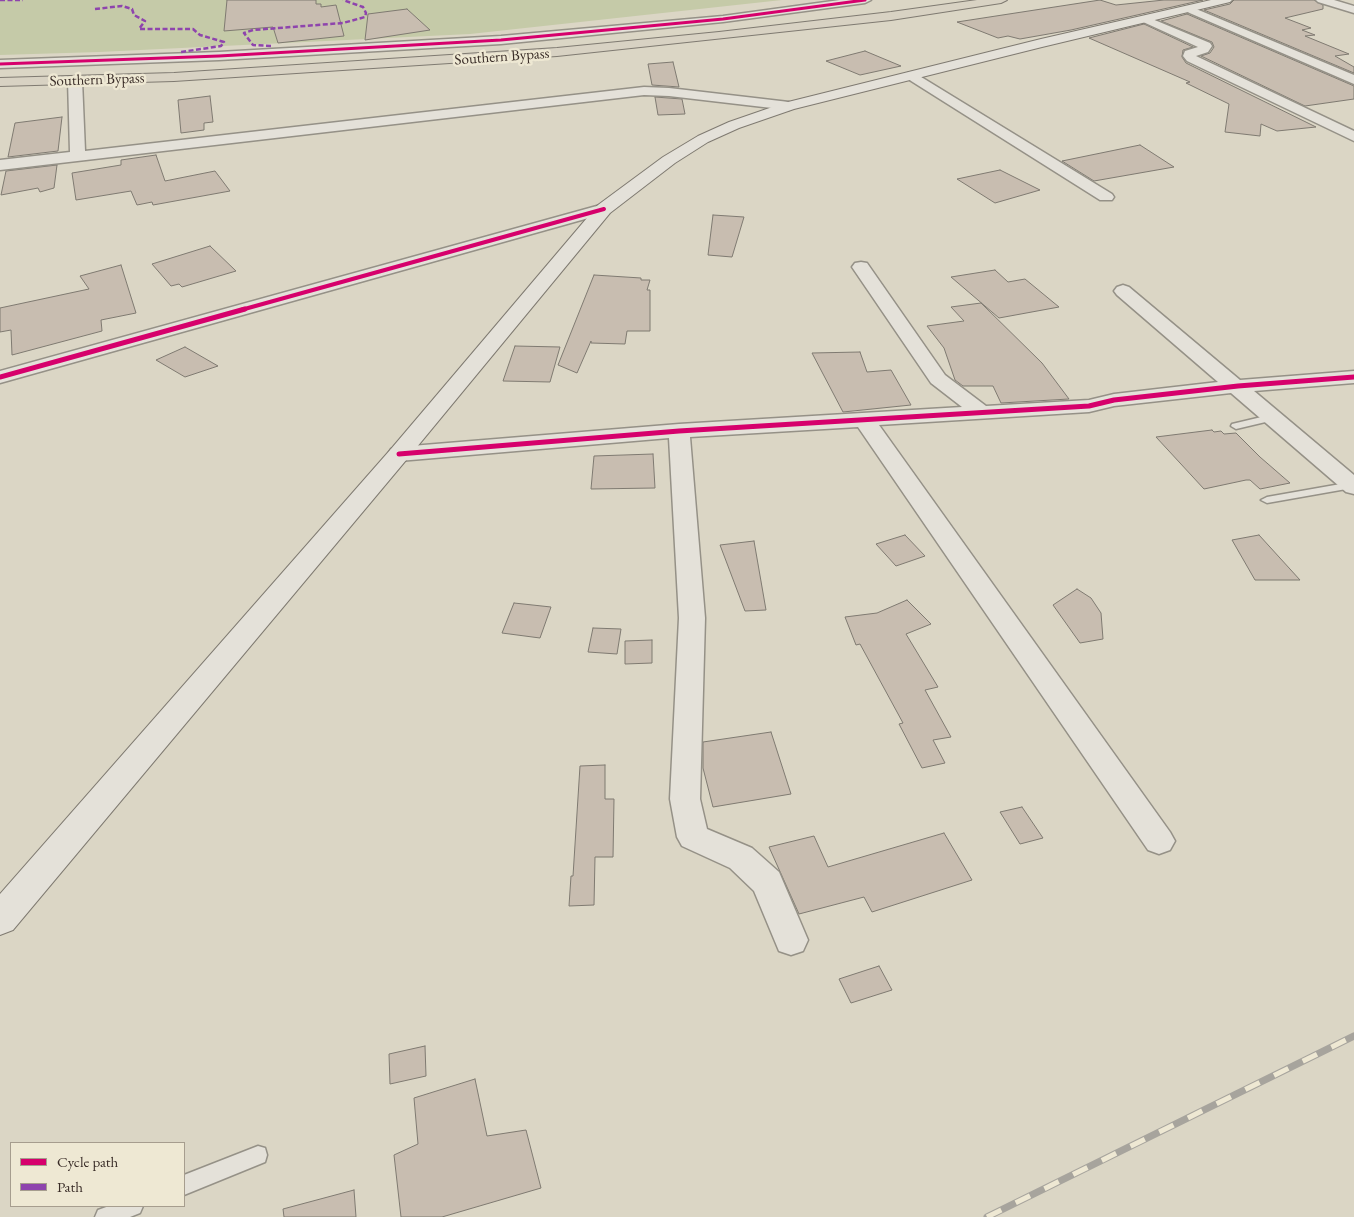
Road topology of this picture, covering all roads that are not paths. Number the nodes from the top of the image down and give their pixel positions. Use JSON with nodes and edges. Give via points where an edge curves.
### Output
{"nodes":[{"id":1,"x":865,"y":0,"type":"edge"},
{"id":2,"x":950,"y":0,"type":"edge"},
{"id":3,"x":1001,"y":0,"type":"edge"},
{"id":4,"x":1226,"y":0,"type":"edge"},
{"id":5,"x":1322,"y":0,"type":"edge"},
{"id":6,"x":1190,"y":9,"type":"junction"},
{"id":7,"x":1354,"y":10,"type":"edge"},
{"id":8,"x":1145,"y":19,"type":"junction"},
{"id":9,"x":0,"y":64,"type":"edge"},
{"id":10,"x":0,"y":73,"type":"edge"},
{"id":11,"x":913,"y":76,"type":"junction"},
{"id":12,"x":75,"y":80,"type":"junction"},
{"id":13,"x":1354,"y":80,"type":"edge"},
{"id":14,"x":0,"y":82,"type":"edge"},
{"id":15,"x":789,"y":106,"type":"junction"},
{"id":16,"x":1354,"y":137,"type":"edge"},
{"id":17,"x":78,"y":155,"type":"junction"},
{"id":18,"x":0,"y":165,"type":"edge"},
{"id":19,"x":1106,"y":197,"type":"dead end"},
{"id":20,"x":604,"y":210,"type":"junction"},
{"id":21,"x":861,"y":267,"type":"dead end"},
{"id":22,"x":1123,"y":291,"type":"dead end"},
{"id":23,"x":0,"y":377,"type":"edge"},
{"id":24,"x":1354,"y":377,"type":"edge"},
{"id":25,"x":1238,"y":386,"type":"junction"},
{"id":26,"x":981,"y":412,"type":"junction"},
{"id":27,"x":1270,"y":418,"type":"junction"},
{"id":28,"x":864,"y":420,"type":"junction"},
{"id":29,"x":1236,"y":426,"type":"dead end"},
{"id":30,"x":679,"y":431,"type":"junction"},
{"id":31,"x":399,"y":454,"type":"junction"},
{"id":32,"x":1353,"y":486,"type":"edge"},
{"id":33,"x":1268,"y":500,"type":"dead end"},
{"id":34,"x":1159,"y":841,"type":"dead end"},
{"id":35,"x":0,"y":918,"type":"edge"},
{"id":36,"x":791,"y":940,"type":"dead end"},
{"id":37,"x":258,"y":1154,"type":"dead end"},
{"id":38,"x":185,"y":1185,"type":"edge"},
{"id":39,"x":131,"y":1207,"type":"edge"},
{"id":40,"x":106,"y":1217,"type":"edge"}],
"edges":[{"from":1,"to":9,"type":"street","via":[[723,19],[501,40]]},
{"from":2,"to":10,"type":"highway","name":"Southern Bypass","via":[[630,38],[422,55],[179,70]]},
{"from":3,"to":12,"type":"highway","name":"Southern Bypass","via":[[882,17],[558,52],[279,72]]},
{"from":4,"to":6,"type":"main road"},
{"from":5,"to":7,"type":"street"},
{"from":6,"to":8,"type":"main road"},
{"from":6,"to":13,"type":"street"},
{"from":8,"to":11,"type":"main road"},
{"from":8,"to":16,"type":"street","via":[[1206,46],[1188,56]]},
{"from":11,"to":15,"type":"main road"},
{"from":11,"to":19,"type":"street"},
{"from":12,"to":14,"type":"highway","name":"Southern Bypass"},
{"from":12,"to":17,"type":"street"},
{"from":15,"to":17,"type":"street","via":[[644,91]]},
{"from":15,"to":20,"type":"main road","via":[[703,138]]},
{"from":17,"to":18,"type":"street"},
{"from":20,"to":23,"type":"street"},
{"from":20,"to":31,"type":"main road"},
{"from":21,"to":26,"type":"street","via":[[938,379]]},
{"from":22,"to":25,"type":"street"},
{"from":24,"to":25,"type":"street"},
{"from":25,"to":26,"type":"street","via":[[1114,400],[1089,406]]},
{"from":25,"to":27,"type":"street"},
{"from":26,"to":28,"type":"street"},
{"from":27,"to":29,"type":"lane"},
{"from":27,"to":32,"type":"street"},
{"from":28,"to":30,"type":"street"},
{"from":28,"to":34,"type":"street"},
{"from":30,"to":31,"type":"street"},
{"from":30,"to":36,"type":"street","via":[[692,618],[685,799],[693,837],[741,858],[767,882]]},
{"from":31,"to":35,"type":"main road"},
{"from":32,"to":33,"type":"lane"},
{"from":37,"to":38,"type":"lane"},
{"from":39,"to":40,"type":"lane"}]}
